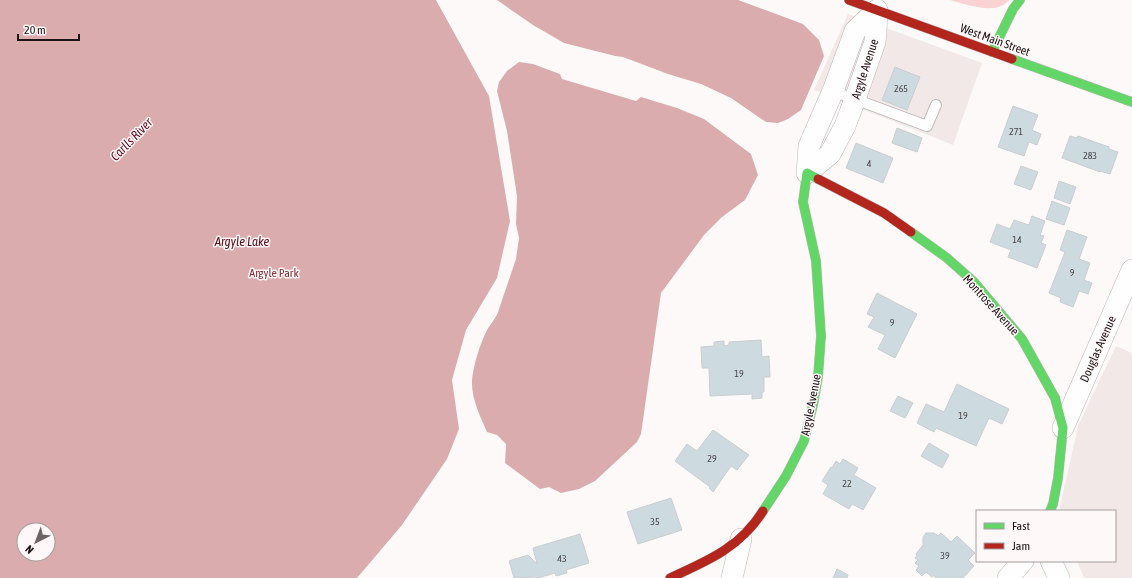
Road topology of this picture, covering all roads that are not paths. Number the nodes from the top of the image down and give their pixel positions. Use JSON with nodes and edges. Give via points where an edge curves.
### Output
{"nodes":[{"id":1,"x":849,"y":0,"type":"edge"},
{"id":2,"x":1020,"y":0,"type":"edge"},
{"id":3,"x":877,"y":10,"type":"junction"},
{"id":4,"x":992,"y":52,"type":"junction"},
{"id":5,"x":834,"y":91,"type":"junction"},
{"id":6,"x":855,"y":99,"type":"junction"},
{"id":7,"x":1132,"y":102,"type":"edge"},
{"id":8,"x":936,"y":105,"type":"dead end"},
{"id":9,"x":807,"y":173,"type":"junction"},
{"id":10,"x":1132,"y":270,"type":"edge"},
{"id":11,"x":1063,"y":428,"type":"junction"},
{"id":12,"x":1050,"y":510,"type":"edge"},
{"id":13,"x":741,"y":539,"type":"junction"},
{"id":14,"x":1022,"y":562,"type":"edge"},
{"id":15,"x":1051,"y":562,"type":"edge"},
{"id":16,"x":670,"y":578,"type":"edge"},
{"id":17,"x":732,"y":578,"type":"edge"},
{"id":18,"x":1008,"y":578,"type":"edge"},
{"id":19,"x":1059,"y":578,"type":"edge"}],
"edges":[{"from":1,"to":3,"type":"street","name":"West Main Street"},
{"from":2,"to":4,"type":"street"},
{"from":3,"to":4,"type":"street","name":"West Main Street"},
{"from":3,"to":5,"type":"street","name":"Argyle Avenue","via":[[855,31]]},
{"from":3,"to":6,"type":"street","name":"Argyle Avenue","via":[[875,42]]},
{"from":4,"to":7,"type":"street","name":"West Main Street"},
{"from":5,"to":6,"type":"lane"},
{"from":5,"to":9,"type":"street","name":"Argyle Avenue","via":[[809,146]]},
{"from":6,"to":8,"type":"lane","via":[[927,126]]},
{"from":6,"to":9,"type":"street","name":"Argyle Avenue","via":[[845,126],[830,154]]},
{"from":9,"to":11,"type":"street","name":"Montrose Avenue","via":[[884,214],[918,236],[974,282],[1022,339],[1056,398]]},
{"from":9,"to":13,"type":"street","name":"Argyle Avenue","via":[[803,202],[816,261],[821,336],[813,405],[804,440],[786,476],[762,515]]},
{"from":10,"to":11,"type":"street","name":"Douglas Avenue"},
{"from":11,"to":12,"type":"street","name":"Montrose Avenue","via":[[1058,478]]},
{"from":13,"to":16,"type":"street","name":"Argyle Avenue","via":[[711,559]]},
{"from":13,"to":17,"type":"street"},
{"from":14,"to":18,"type":"street"},
{"from":15,"to":19,"type":"street"}]}
